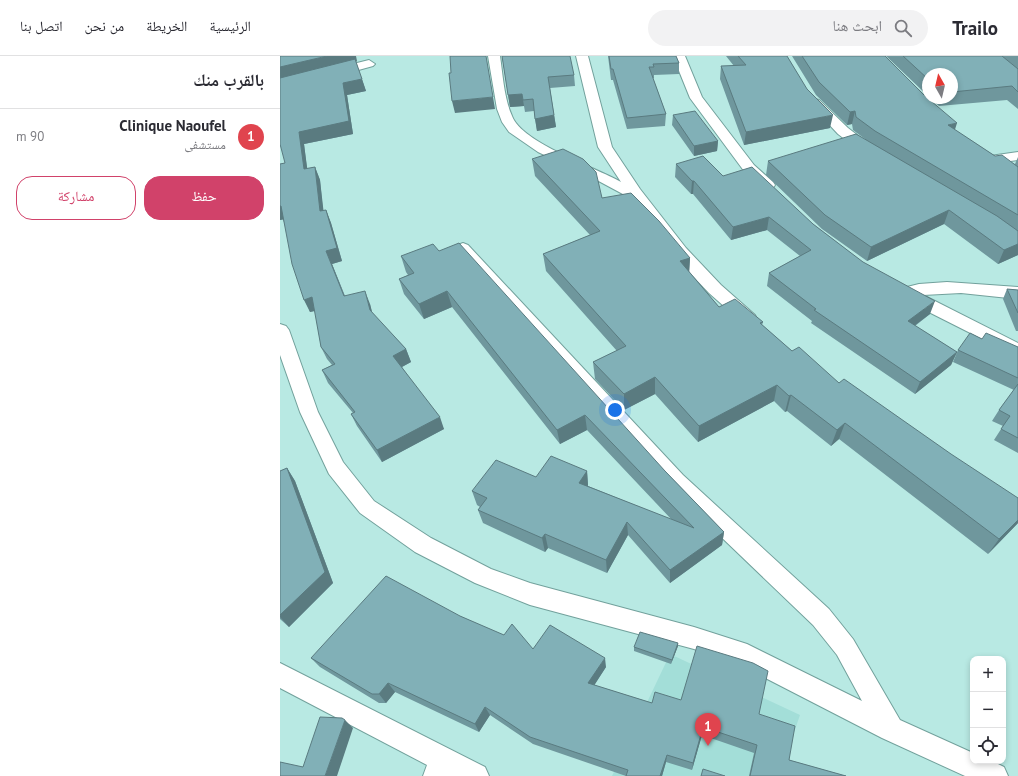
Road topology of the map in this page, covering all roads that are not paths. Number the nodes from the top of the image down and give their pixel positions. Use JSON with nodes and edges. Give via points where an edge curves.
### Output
{"nodes":[{"id":1,"x":494,"y":56,"type":"edge"},
{"id":2,"x":582,"y":56,"type":"edge"},
{"id":3,"x":679,"y":56,"type":"edge"},
{"id":4,"x":369,"y":64,"type":"dead end"},
{"id":5,"x":324,"y":75,"type":"edge"},
{"id":6,"x":806,"y":92,"type":"edge"},
{"id":7,"x":1018,"y":156,"type":"edge"},
{"id":8,"x":879,"y":157,"type":"edge"},
{"id":9,"x":1012,"y":172,"type":"edge"},
{"id":10,"x":777,"y":195,"type":"edge"},
{"id":11,"x":642,"y":201,"type":"junction"},
{"id":12,"x":463,"y":248,"type":"edge"},
{"id":13,"x":1018,"y":292,"type":"edge"},
{"id":14,"x":760,"y":328,"type":"edge"},
{"id":15,"x":280,"y":331,"type":"edge"},
{"id":16,"x":1018,"y":351,"type":"edge"},
{"id":17,"x":280,"y":675,"type":"edge"},
{"id":18,"x":892,"y":729,"type":"junction"},
{"id":19,"x":439,"y":767,"type":"edge"},
{"id":20,"x":476,"y":776,"type":"edge"},
{"id":21,"x":995,"y":776,"type":"edge"}],
"edges":[{"from":1,"to":11,"type":"street","via":[[500,96],[508,122],[525,139],[608,180]]},
{"from":2,"to":11,"type":"street","via":[[605,147]]},
{"from":3,"to":10,"type":"street","via":[[696,98],[750,168]]},
{"from":4,"to":5,"type":"street"},
{"from":6,"to":8,"type":"street","via":[[843,131]]},
{"from":7,"to":9,"type":"street","via":[[991,157]]},
{"from":11,"to":14,"type":"street","via":[[680,252],[715,289]]},
{"from":12,"to":18,"type":"street","via":[[676,481],[821,618],[845,647]]},
{"from":13,"to":16,"type":"street","via":[[942,286],[899,289]]},
{"from":15,"to":18,"type":"street","via":[[309,412],[336,468],[367,508],[423,545],[482,576],[530,594],[694,638],[747,656]]},
{"from":17,"to":19,"type":"street"},
{"from":18,"to":21,"type":"street"},
{"from":19,"to":20,"type":"street"}]}
